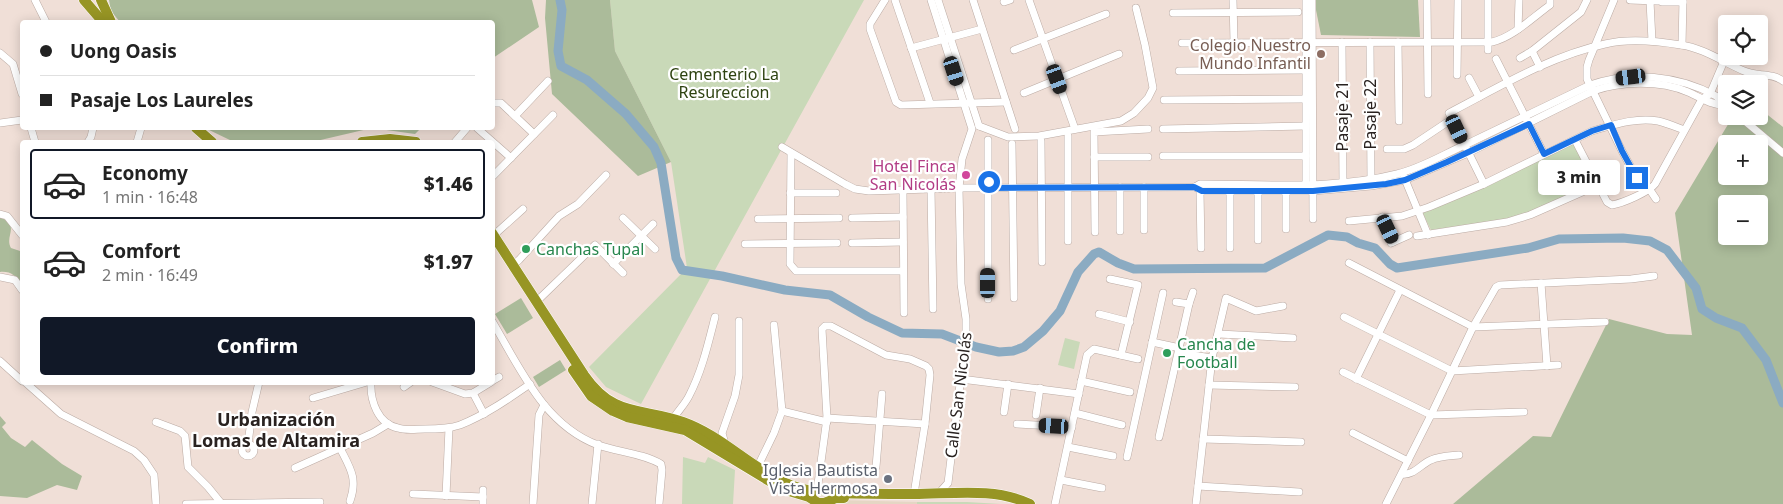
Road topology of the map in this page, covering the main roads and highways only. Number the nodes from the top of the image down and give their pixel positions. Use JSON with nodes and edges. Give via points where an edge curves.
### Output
{"nodes":[{"id":1,"x":84,"y":0,"type":"edge"},
{"id":2,"x":101,"y":0,"type":"edge"},
{"id":3,"x":101,"y":20,"type":"edge"},
{"id":4,"x":110,"y":20,"type":"edge"},
{"id":5,"x":190,"y":130,"type":"edge"},
{"id":6,"x":198,"y":130,"type":"edge"},
{"id":7,"x":200,"y":140,"type":"edge"},
{"id":8,"x":210,"y":140,"type":"edge"},
{"id":9,"x":495,"y":240,"type":"edge"},
{"id":10,"x":495,"y":240,"type":"edge"},
{"id":11,"x":822,"y":499,"type":"edge"},
{"id":12,"x":1014,"y":504,"type":"edge"},
{"id":13,"x":1030,"y":504,"type":"edge"}],
"edges":[{"from":1,"to":3,"type":"highway"},
{"from":2,"to":4,"type":"highway"},
{"from":5,"to":7,"type":"highway"},
{"from":6,"to":8,"type":"highway"},
{"from":9,"to":11,"type":"highway","via":[[584,375],[602,397],[629,409],[673,419],[707,433],[782,480],[813,491]]},
{"from":10,"to":11,"type":"highway","via":[[580,382],[601,404],[627,417],[685,430],[771,482],[790,491]]},
{"from":11,"to":12,"type":"highway","via":[[984,499]]},
{"from":11,"to":13,"type":"highway","via":[[836,493],[959,493],[1000,495]]}]}
